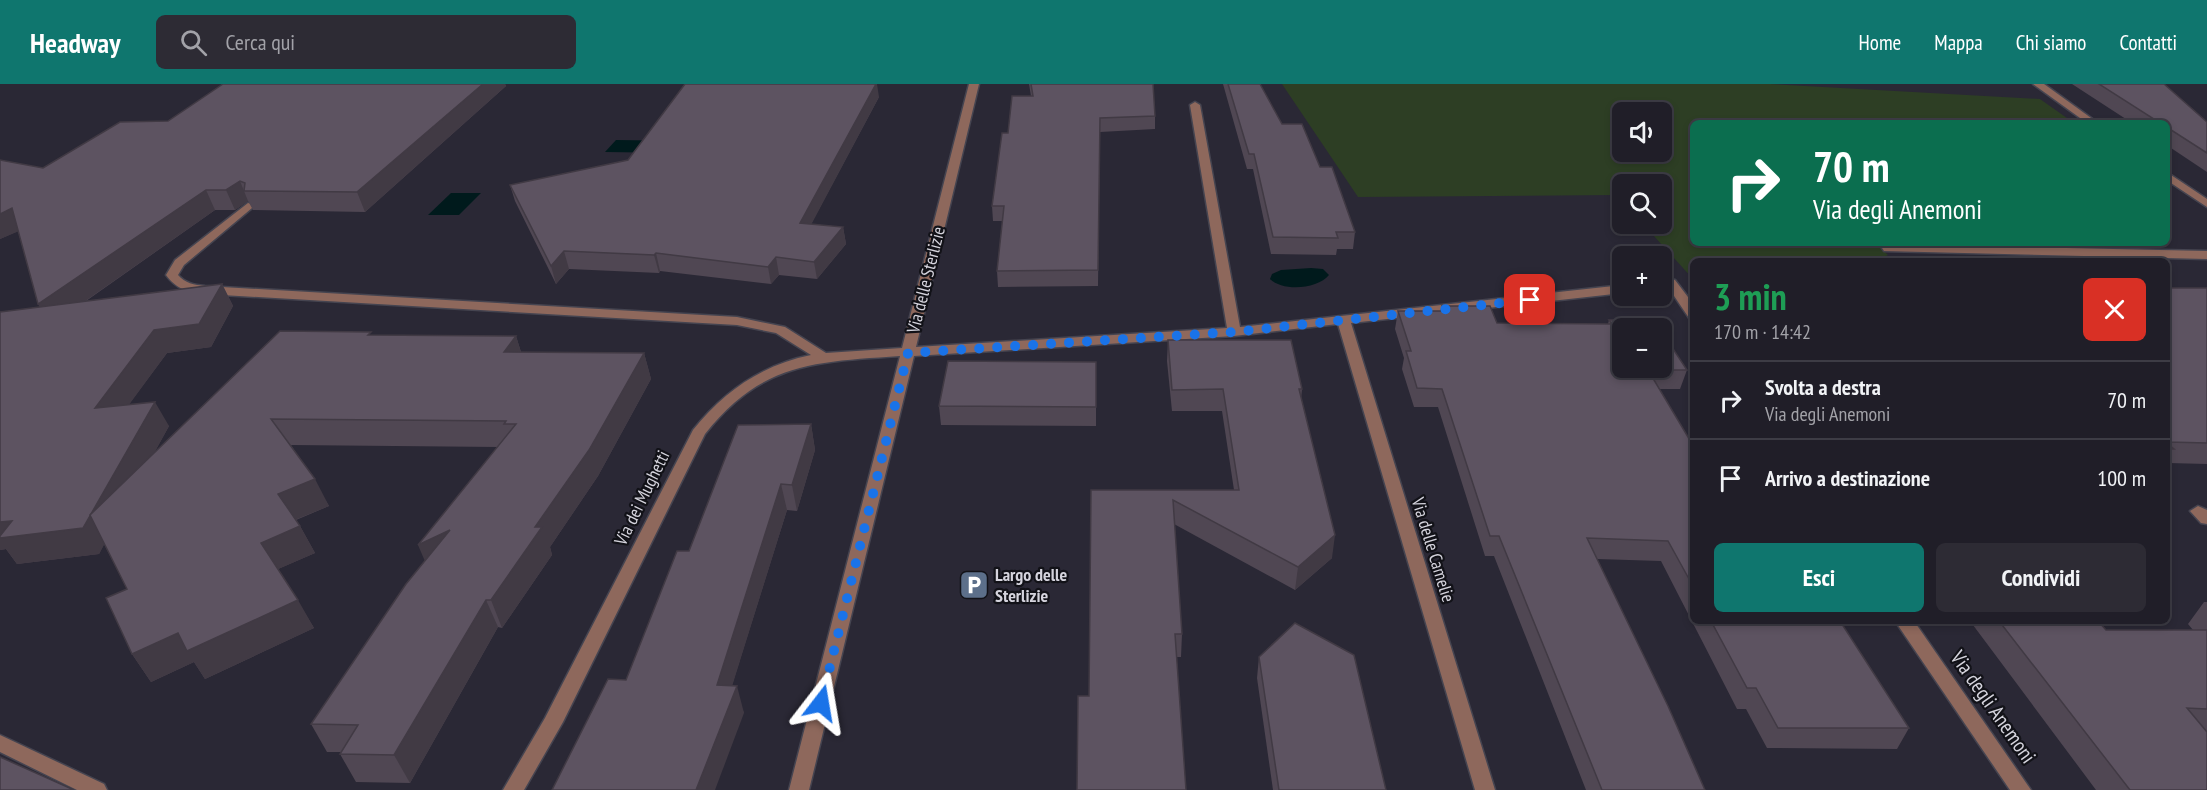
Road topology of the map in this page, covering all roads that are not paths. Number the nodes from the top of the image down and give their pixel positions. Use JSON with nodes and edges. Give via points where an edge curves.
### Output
{"nodes":[{"id":1,"x":974,"y":84,"type":"edge"},
{"id":2,"x":2038,"y":84,"type":"edge"},
{"id":3,"x":1195,"y":105,"type":"dead end"},
{"id":4,"x":2089,"y":120,"type":"edge"},
{"id":5,"x":2170,"y":177,"type":"edge"},
{"id":6,"x":2207,"y":204,"type":"edge"},
{"id":7,"x":248,"y":206,"type":"edge"},
{"id":8,"x":1888,"y":248,"type":"dead end"},
{"id":9,"x":2207,"y":255,"type":"edge"},
{"id":10,"x":1672,"y":284,"type":"edge"},
{"id":11,"x":1612,"y":290,"type":"edge"},
{"id":12,"x":1690,"y":309,"type":"edge"},
{"id":13,"x":1344,"y":321,"type":"junction"},
{"id":14,"x":1234,"y":332,"type":"junction"},
{"id":15,"x":908,"y":353,"type":"junction"},
{"id":16,"x":823,"y":357,"type":"junction"},
{"id":17,"x":1906,"y":624,"type":"edge"},
{"id":18,"x":0,"y":743,"type":"edge"},
{"id":19,"x":97,"y":790,"type":"edge"},
{"id":20,"x":513,"y":790,"type":"edge"},
{"id":21,"x":799,"y":790,"type":"edge"},
{"id":22,"x":1485,"y":790,"type":"edge"},
{"id":23,"x":2021,"y":790,"type":"edge"}],
"edges":[{"from":1,"to":15,"type":"street","name":"Via delle Sterlizie"},
{"from":2,"to":4,"type":"street"},
{"from":3,"to":14,"type":"street"},
{"from":5,"to":6,"type":"street"},
{"from":7,"to":16,"type":"street","via":[[179,263],[172,275],[175,280],[211,291],[730,320],[780,330]]},
{"from":8,"to":9,"type":"street"},
{"from":10,"to":12,"type":"street"},
{"from":11,"to":13,"type":"street"},
{"from":13,"to":14,"type":"street"},
{"from":13,"to":22,"type":"street","name":"Via delle Camelie"},
{"from":14,"to":15,"type":"street"},
{"from":15,"to":16,"type":"street","name":"Via dei Mughetti"},
{"from":15,"to":21,"type":"street","name":"Via delle Sterlizie"},
{"from":16,"to":20,"type":"street","name":"Via dei Mughetti","via":[[784,366],[751,382],[718,408],[698,433],[553,722]]},
{"from":17,"to":23,"type":"street","name":"Via degli Anemoni"},
{"from":18,"to":19,"type":"street"}]}
